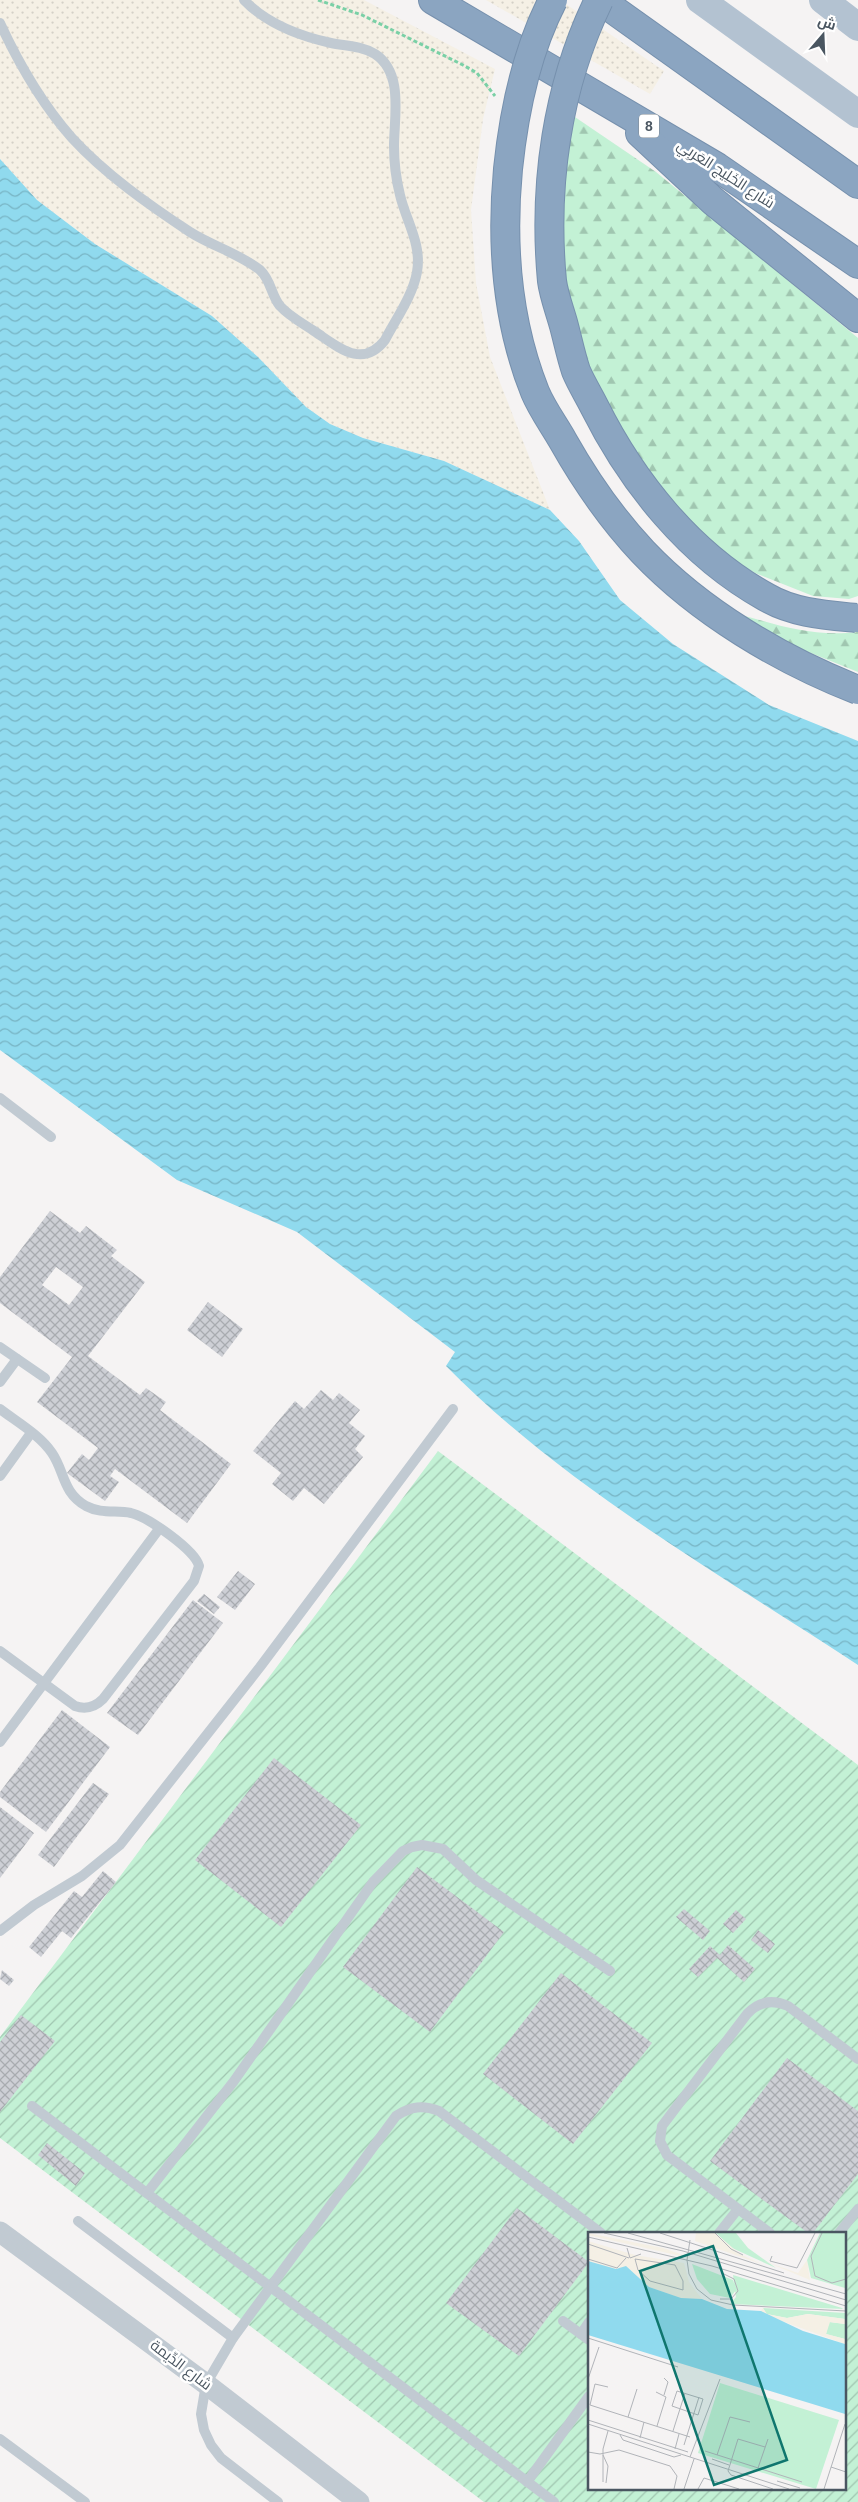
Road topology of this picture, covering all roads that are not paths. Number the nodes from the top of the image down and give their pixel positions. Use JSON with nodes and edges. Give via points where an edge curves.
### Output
{"nodes":[{"id":1,"x":244,"y":0,"type":"edge"},
{"id":2,"x":433,"y":0,"type":"edge"},
{"id":3,"x":553,"y":0,"type":"edge"},
{"id":4,"x":600,"y":0,"type":"edge"},
{"id":5,"x":700,"y":0,"type":"edge"},
{"id":6,"x":823,"y":0,"type":"edge"},
{"id":7,"x":0,"y":22,"type":"edge"},
{"id":8,"x":858,"y":26,"type":"edge"},
{"id":9,"x":609,"y":102,"type":"junction"},
{"id":10,"x":858,"y":114,"type":"edge"},
{"id":11,"x":858,"y":184,"type":"edge"},
{"id":12,"x":858,"y":264,"type":"edge"},
{"id":13,"x":858,"y":318,"type":"edge"},
{"id":14,"x":857,"y":618,"type":"edge"},
{"id":15,"x":858,"y":690,"type":"edge"},
{"id":16,"x":0,"y":1098,"type":"edge"},
{"id":17,"x":51,"y":1137,"type":"dead end"},
{"id":18,"x":0,"y":1347,"type":"edge"},
{"id":19,"x":17,"y":1359,"type":"junction"},
{"id":20,"x":45,"y":1378,"type":"dead end"},
{"id":21,"x":0,"y":1382,"type":"edge"},
{"id":22,"x":0,"y":1408,"type":"edge"},
{"id":23,"x":453,"y":1409,"type":"dead end"},
{"id":24,"x":31,"y":1434,"type":"junction"},
{"id":25,"x":0,"y":1476,"type":"edge"},
{"id":26,"x":159,"y":1528,"type":"junction"},
{"id":27,"x":0,"y":1651,"type":"edge"},
{"id":28,"x":43,"y":1684,"type":"junction"},
{"id":29,"x":0,"y":1742,"type":"edge"},
{"id":30,"x":0,"y":1931,"type":"edge"},
{"id":31,"x":610,"y":1971,"type":"dead end"},
{"id":32,"x":858,"y":2059,"type":"edge"},
{"id":33,"x":32,"y":2106,"type":"dead end"},
{"id":34,"x":147,"y":2193,"type":"junction"},
{"id":35,"x":738,"y":2209,"type":"junction"},
{"id":36,"x":858,"y":2209,"type":"edge"},
{"id":37,"x":78,"y":2221,"type":"dead end"},
{"id":38,"x":0,"y":2232,"type":"edge"},
{"id":39,"x":600,"y":2232,"type":"edge"},
{"id":40,"x":719,"y":2232,"type":"edge"},
{"id":41,"x":769,"y":2232,"type":"edge"},
{"id":42,"x":840,"y":2232,"type":"edge"},
{"id":43,"x":270,"y":2286,"type":"junction"},
{"id":44,"x":563,"y":2322,"type":"dead end"},
{"id":45,"x":585,"y":2337,"type":"edge"},
{"id":46,"x":233,"y":2338,"type":"junction"},
{"id":47,"x":206,"y":2384,"type":"junction"},
{"id":48,"x":588,"y":2397,"type":"edge"},
{"id":49,"x":0,"y":2439,"type":"edge"},
{"id":50,"x":527,"y":2482,"type":"junction"},
{"id":51,"x":84,"y":2502,"type":"edge"},
{"id":52,"x":278,"y":2502,"type":"edge"},
{"id":53,"x":359,"y":2502,"type":"edge"},
{"id":54,"x":554,"y":2502,"type":"edge"}],
"edges":[{"from":1,"to":7,"type":"lane","via":[[262,16],[284,27],[366,50],[386,64],[393,80],[397,180],[418,259],[413,285],[385,340],[367,353],[358,355],[342,350],[287,312],[258,269],[192,233],[110,172],[72,137],[40,94]]},
{"from":2,"to":9,"type":"highway","name":"شارع الخَلِيج العَربِي","number":"8"},
{"from":3,"to":15,"type":"highway","bridge":true,"via":[[531,52],[513,124],[505,207],[508,281],[519,341],[536,394],[584,478],[643,552],[711,611],[780,654]]},
{"from":4,"to":11,"type":"highway"},
{"from":4,"to":14,"type":"highway","bridge":true,"via":[[590,18],[567,88],[552,157],[549,213],[552,283],[577,372],[608,434],[656,503],[692,542],[732,575],[767,598],[808,614]]},
{"from":5,"to":10,"type":"main road"},
{"from":6,"to":8,"type":"main road"},
{"from":9,"to":12,"type":"highway","name":"شارع الخَلِيج العَربِي","number":"8","via":[[717,167]]},
{"from":9,"to":13,"type":"highway","via":[[681,173]]},
{"from":16,"to":17,"type":"lane"},
{"from":18,"to":19,"type":"lane"},
{"from":19,"to":20,"type":"lane"},
{"from":19,"to":21,"type":"lane"},
{"from":22,"to":24,"type":"lane"},
{"from":23,"to":30,"type":"lane","via":[[260,1667],[120,1845],[82,1876],[34,1905]]},
{"from":24,"to":25,"type":"lane"},
{"from":24,"to":26,"type":"lane","via":[[53,1454],[65,1484],[82,1503],[103,1512],[136,1514]]},
{"from":26,"to":28,"type":"lane"},
{"from":26,"to":28,"type":"lane","via":[[194,1555],[199,1571],[194,1581],[99,1703],[87,1708],[76,1706]]},
{"from":27,"to":28,"type":"lane"},
{"from":28,"to":29,"type":"lane"},
{"from":31,"to":34,"type":"lane","via":[[476,1880],[443,1849],[428,1845],[403,1851],[373,1882],[234,2081]]},
{"from":32,"to":35,"type":"lane","via":[[781,2003],[766,2002],[747,2014],[666,2119],[660,2133],[667,2155]]},
{"from":33,"to":34,"type":"lane"},
{"from":34,"to":43,"type":"lane"},
{"from":35,"to":40,"type":"lane"},
{"from":35,"to":41,"type":"lane"},
{"from":36,"to":42,"type":"lane"},
{"from":37,"to":46,"type":"lane"},
{"from":38,"to":47,"type":"street","name":"شارع الدِّيمة"},
{"from":39,"to":43,"type":"lane","via":[[440,2111],[417,2106],[406,2109],[389,2124]]},
{"from":43,"to":46,"type":"lane"},
{"from":43,"to":50,"type":"lane"},
{"from":44,"to":45,"type":"lane"},
{"from":46,"to":47,"type":"lane"},
{"from":47,"to":52,"type":"lane","via":[[201,2414],[211,2445],[221,2458]]},
{"from":47,"to":53,"type":"street","name":"شارع الدِّيمة"},
{"from":48,"to":50,"type":"lane"},
{"from":49,"to":51,"type":"lane"},
{"from":50,"to":54,"type":"lane"}]}
